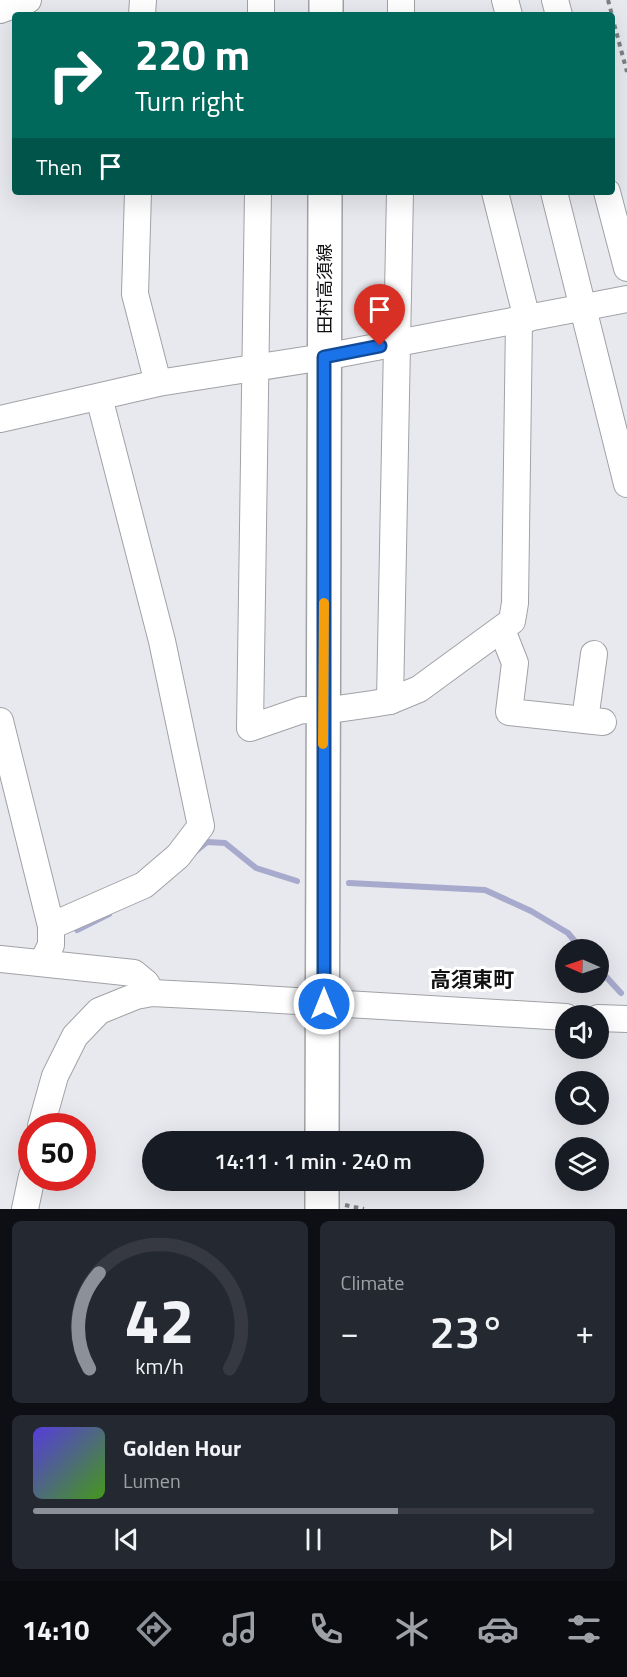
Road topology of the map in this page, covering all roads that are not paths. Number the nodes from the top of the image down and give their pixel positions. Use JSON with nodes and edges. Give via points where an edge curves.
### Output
{"nodes":[{"id":1,"x":138,"y":195,"type":"edge"},
{"id":2,"x":258,"y":195,"type":"edge"},
{"id":3,"x":325,"y":195,"type":"edge"},
{"id":4,"x":400,"y":195,"type":"edge"},
{"id":5,"x":496,"y":195,"type":"edge"},
{"id":6,"x":555,"y":195,"type":"edge"},
{"id":7,"x":608,"y":195,"type":"edge"},
{"id":8,"x":627,"y":268,"type":"edge"},
{"id":9,"x":627,"y":300,"type":"edge"},
{"id":10,"x":584,"y":307,"type":"junction"},
{"id":11,"x":523,"y":320,"type":"junction"},
{"id":12,"x":399,"y":343,"type":"junction"},
{"id":13,"x":324,"y":357,"type":"junction"},
{"id":14,"x":255,"y":368,"type":"junction"},
{"id":15,"x":158,"y":383,"type":"junction"},
{"id":16,"x":99,"y":397,"type":"junction"},
{"id":17,"x":0,"y":419,"type":"edge"},
{"id":18,"x":627,"y":484,"type":"edge"},
{"id":19,"x":502,"y":630,"type":"junction"},
{"id":20,"x":594,"y":654,"type":"dead end"},
{"id":21,"x":390,"y":700,"type":"junction"},
{"id":22,"x":323,"y":711,"type":"junction"},
{"id":23,"x":0,"y":722,"type":"edge"},
{"id":24,"x":51,"y":926,"type":"junction"},
{"id":25,"x":0,"y":959,"type":"edge"},
{"id":26,"x":42,"y":963,"type":"junction"},
{"id":27,"x":152,"y":993,"type":"junction"},
{"id":28,"x":324,"y":1004,"type":"junction"},
{"id":29,"x":555,"y":1016,"type":"edge"},
{"id":30,"x":609,"y":1018,"type":"edge"},
{"id":31,"x":627,"y":1019,"type":"edge"},
{"id":32,"x":45,"y":1113,"type":"edge"},
{"id":33,"x":322,"y":1131,"type":"edge"},
{"id":34,"x":29,"y":1191,"type":"edge"},
{"id":35,"x":25,"y":1209,"type":"edge"}],
"edges":[{"from":1,"to":15,"type":"street","via":[[135,294]]},
{"from":2,"to":14,"type":"street"},
{"from":3,"to":13,"type":"main road","name":"田村高須線"},
{"from":4,"to":12,"type":"street"},
{"from":5,"to":11,"type":"street"},
{"from":6,"to":10,"type":"street"},
{"from":7,"to":8,"type":"street"},
{"from":9,"to":10,"type":"street"},
{"from":10,"to":11,"type":"street"},
{"from":10,"to":18,"type":"street"},
{"from":11,"to":12,"type":"street"},
{"from":11,"to":19,"type":"street","via":[[515,603],[512,621]]},
{"from":12,"to":13,"type":"street"},
{"from":12,"to":21,"type":"street"},
{"from":13,"to":14,"type":"street"},
{"from":13,"to":22,"type":"main road","name":"田村高須線"},
{"from":14,"to":15,"type":"street"},
{"from":14,"to":22,"type":"street","via":[[250,728],[302,710]]},
{"from":15,"to":16,"type":"street"},
{"from":16,"to":17,"type":"street"},
{"from":16,"to":24,"type":"street","via":[[162,641],[201,826],[178,856],[144,885]]},
{"from":19,"to":20,"type":"street","via":[[514,663],[509,712],[594,721]]},
{"from":19,"to":21,"type":"street","via":[[419,688]]},
{"from":21,"to":22,"type":"street"},
{"from":22,"to":28,"type":"main road","name":"田村高須線"},
{"from":23,"to":24,"type":"street"},
{"from":24,"to":26,"type":"street","via":[[51,945]]},
{"from":25,"to":26,"type":"street"},
{"from":26,"to":27,"type":"street","via":[[134,973]]},
{"from":27,"to":28,"type":"street"},
{"from":27,"to":32,"type":"street","via":[[99,1011],[75,1036],[55,1076]]},
{"from":28,"to":29,"type":"street"},
{"from":28,"to":33,"type":"main road","name":"田村高須線"},
{"from":30,"to":31,"type":"street"},
{"from":34,"to":35,"type":"street"}]}
